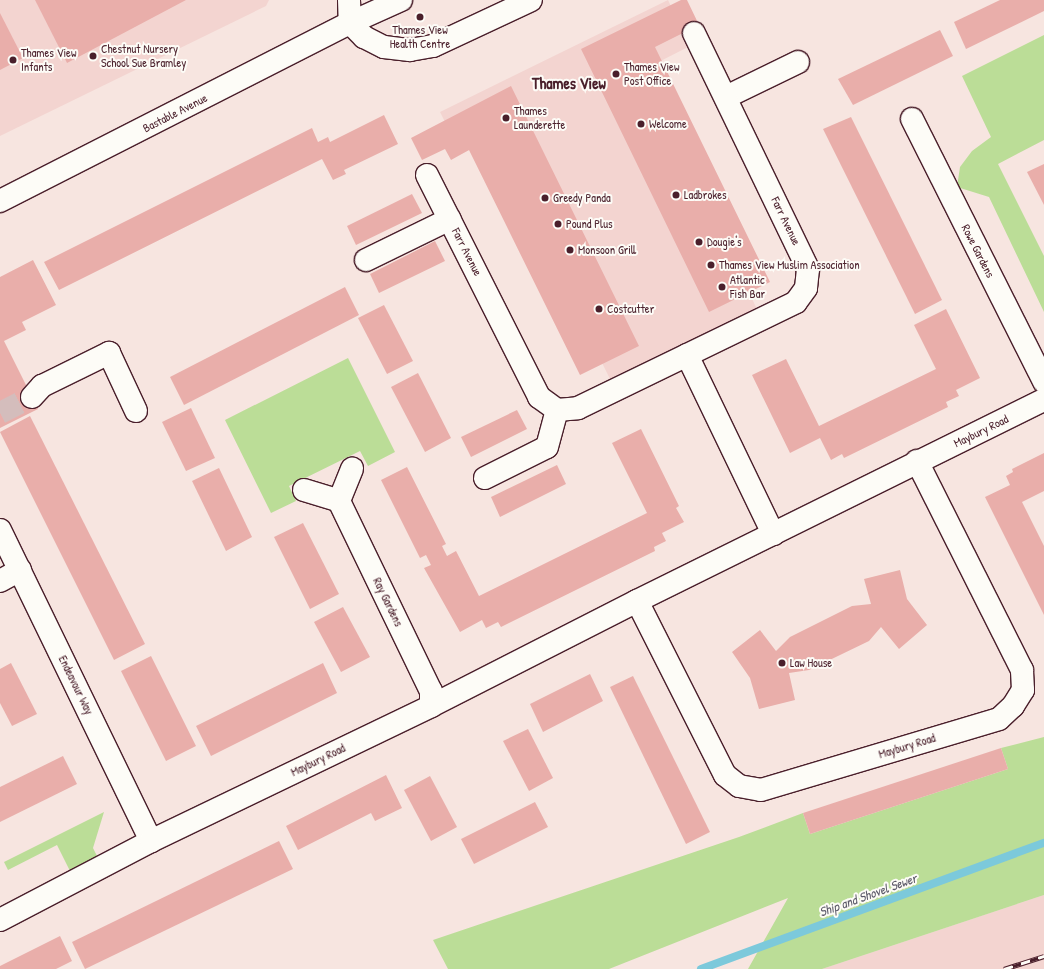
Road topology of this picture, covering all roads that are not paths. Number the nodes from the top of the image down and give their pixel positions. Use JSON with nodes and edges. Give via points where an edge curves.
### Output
{"nodes":[{"id":1,"x":349,"y":0,"type":"edge"},
{"id":2,"x":401,"y":0,"type":"edge"},
{"id":3,"x":531,"y":0,"type":"edge"},
{"id":4,"x":350,"y":23,"type":"junction"},
{"id":5,"x":694,"y":33,"type":"dead end"},
{"id":6,"x":798,"y":62,"type":"dead end"},
{"id":7,"x":726,"y":97,"type":"junction"},
{"id":8,"x":912,"y":119,"type":"dead end"},
{"id":9,"x":427,"y":175,"type":"dead end"},
{"id":10,"x":0,"y":201,"type":"edge"},
{"id":11,"x":450,"y":219,"type":"junction"},
{"id":12,"x":366,"y":260,"type":"dead end"},
{"id":13,"x":687,"y":355,"type":"junction"},
{"id":14,"x":1044,"y":382,"type":"edge"},
{"id":15,"x":32,"y":397,"type":"tunnel mouth"},
{"id":16,"x":1044,"y":400,"type":"edge"},
{"id":17,"x":557,"y":410,"type":"junction"},
{"id":18,"x":136,"y":411,"type":"dead end"},
{"id":19,"x":917,"y":461,"type":"junction"},
{"id":20,"x":352,"y":469,"type":"dead end"},
{"id":21,"x":485,"y":478,"type":"dead end"},
{"id":22,"x":304,"y":490,"type":"dead end"},
{"id":23,"x":339,"y":501,"type":"junction"},
{"id":24,"x":0,"y":530,"type":"edge"},
{"id":25,"x":773,"y":534,"type":"junction"},
{"id":26,"x":20,"y":570,"type":"junction"},
{"id":27,"x":0,"y":581,"type":"edge"},
{"id":28,"x":637,"y":601,"type":"junction"},
{"id":29,"x":431,"y":706,"type":"junction"},
{"id":30,"x":151,"y":841,"type":"junction"},
{"id":31,"x":0,"y":920,"type":"edge"}],
"edges":[{"from":1,"to":4,"type":"street"},
{"from":2,"to":4,"type":"street","name":"Bastable Avenue"},
{"from":3,"to":4,"type":"street","via":[[433,46],[410,50],[384,47],[364,37]]},
{"from":4,"to":10,"type":"street","name":"Bastable Avenue"},
{"from":5,"to":7,"type":"street","name":"Farr Avenue"},
{"from":6,"to":7,"type":"street"},
{"from":7,"to":13,"type":"street","name":"Farr Avenue","via":[[808,268],[806,288],[796,302]]},
{"from":8,"to":14,"type":"street","name":"Rowe Gardens"},
{"from":9,"to":11,"type":"street","name":"Farr Avenue"},
{"from":11,"to":12,"type":"street"},
{"from":11,"to":17,"type":"street","name":"Farr Avenue","via":[[539,397]]},
{"from":13,"to":17,"type":"street","name":"Farr Avenue","via":[[578,408]]},
{"from":13,"to":25,"type":"street"},
{"from":15,"to":18,"type":"street","via":[[42,386],[109,353]]},
{"from":16,"to":19,"type":"street","name":"Maybury Road"},
{"from":17,"to":21,"type":"street","via":[[547,447]]},
{"from":19,"to":25,"type":"street","name":"Maybury Road"},
{"from":19,"to":28,"type":"street","name":"Maybury Road","via":[[1022,670],[1023,690],[1013,706],[999,719],[761,790],[739,786],[725,775]]},
{"from":20,"to":23,"type":"street"},
{"from":22,"to":23,"type":"street"},
{"from":23,"to":29,"type":"street","name":"Ray Gardens","via":[[431,691]]},
{"from":24,"to":26,"type":"street","name":"Endeavour Way"},
{"from":25,"to":28,"type":"street","name":"Maybury Road"},
{"from":26,"to":27,"type":"street"},
{"from":26,"to":30,"type":"street","name":"Endeavour Way"},
{"from":28,"to":29,"type":"street","name":"Maybury Road"},
{"from":29,"to":30,"type":"street","name":"Maybury Road"},
{"from":30,"to":31,"type":"street","name":"Maybury Road"}]}
